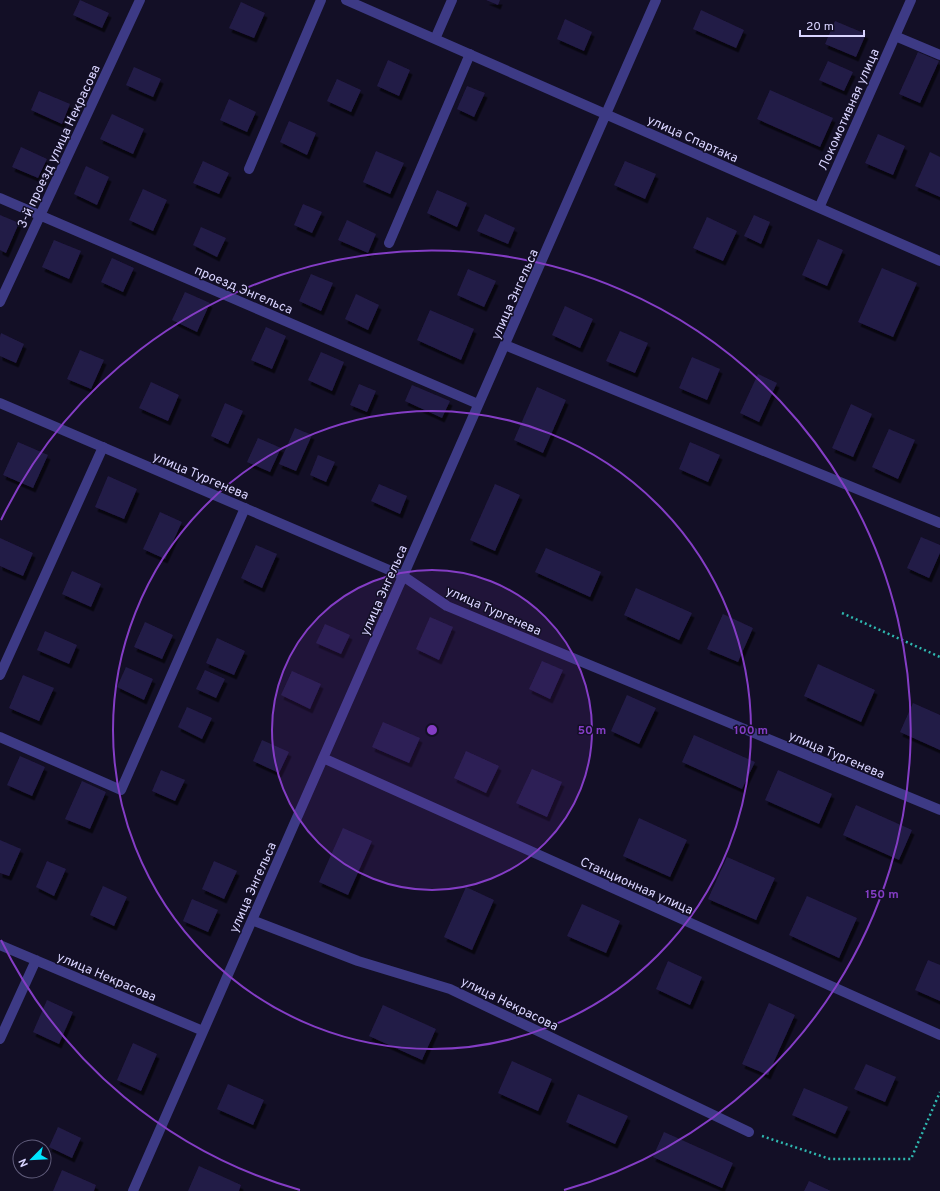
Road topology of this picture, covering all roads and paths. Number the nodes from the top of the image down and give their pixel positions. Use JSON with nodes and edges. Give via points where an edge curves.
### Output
{"nodes":[{"id":1,"x":140,"y":0,"type":"edge"},
{"id":2,"x":321,"y":0,"type":"edge"},
{"id":3,"x":346,"y":0,"type":"edge"},
{"id":4,"x":452,"y":0,"type":"edge"},
{"id":5,"x":656,"y":0,"type":"edge"},
{"id":6,"x":911,"y":0,"type":"edge"},
{"id":7,"x":895,"y":36,"type":"junction"},
{"id":8,"x":435,"y":39,"type":"junction"},
{"id":9,"x":470,"y":54,"type":"junction"},
{"id":10,"x":940,"y":55,"type":"edge"},
{"id":11,"x":606,"y":114,"type":"junction"},
{"id":12,"x":249,"y":169,"type":"dead end"},
{"id":13,"x":0,"y":198,"type":"edge"},
{"id":14,"x":819,"y":208,"type":"junction"},
{"id":15,"x":40,"y":215,"type":"junction"},
{"id":16,"x":389,"y":243,"type":"dead end"},
{"id":17,"x":940,"y":261,"type":"edge"},
{"id":18,"x":0,"y":302,"type":"edge"},
{"id":19,"x":506,"y":345,"type":"junction"},
{"id":20,"x":0,"y":403,"type":"edge"},
{"id":21,"x":478,"y":404,"type":"junction"},
{"id":22,"x":103,"y":447,"type":"junction"},
{"id":23,"x":245,"y":508,"type":"junction"},
{"id":24,"x":940,"y":523,"type":"edge"},
{"id":25,"x":403,"y":576,"type":"junction"},
{"id":26,"x":842,"y":613,"type":"dead end"},
{"id":27,"x":940,"y":657,"type":"edge"},
{"id":28,"x":0,"y":675,"type":"edge"},
{"id":29,"x":0,"y":737,"type":"edge"},
{"id":30,"x":323,"y":758,"type":"junction"},
{"id":31,"x":940,"y":810,"type":"edge"},
{"id":32,"x":252,"y":920,"type":"junction"},
{"id":33,"x":0,"y":944,"type":"edge"},
{"id":34,"x":36,"y":960,"type":"junction"},
{"id":35,"x":203,"y":1031,"type":"junction"},
{"id":36,"x":940,"y":1035,"type":"edge"},
{"id":37,"x":0,"y":1040,"type":"edge"},
{"id":38,"x":940,"y":1092,"type":"edge"},
{"id":39,"x":749,"y":1132,"type":"joint"},
{"id":40,"x":133,"y":1191,"type":"edge"}],
"edges":[{"from":1,"to":15,"type":"street","name":"3-й проезд улица Некрасова"},
{"from":2,"to":12,"type":"street"},
{"from":3,"to":8,"type":"street","name":"улица Спартака"},
{"from":4,"to":8,"type":"street"},
{"from":5,"to":11,"type":"street","name":"улица Энгельса"},
{"from":6,"to":7,"type":"street","name":"Локомотивная улица"},
{"from":7,"to":10,"type":"street"},
{"from":7,"to":14,"type":"street","name":"Локомотивная улица"},
{"from":8,"to":9,"type":"street","name":"улица Спартака"},
{"from":9,"to":11,"type":"street","name":"улица Спартака"},
{"from":9,"to":16,"type":"street"},
{"from":11,"to":14,"type":"street","name":"улица Спартака"},
{"from":11,"to":19,"type":"street","name":"улица Энгельса"},
{"from":13,"to":15,"type":"street","name":"проезд Энгельса"},
{"from":14,"to":17,"type":"street","name":"улица Спартака"},
{"from":15,"to":18,"type":"street","name":"3-й проезд улица Некрасова"},
{"from":15,"to":21,"type":"street","name":"проезд Энгельса"},
{"from":19,"to":21,"type":"street","name":"улица Энгельса"},
{"from":19,"to":24,"type":"street"},
{"from":20,"to":22,"type":"street","name":"улица Тургенева"},
{"from":21,"to":25,"type":"street","name":"улица Энгельса"},
{"from":22,"to":23,"type":"street","name":"улица Тургенева"},
{"from":22,"to":28,"type":"street"},
{"from":23,"to":25,"type":"street","name":"улица Тургенева"},
{"from":23,"to":29,"type":"street","via":[[121,790]]},
{"from":25,"to":30,"type":"street","name":"улица Энгельса"},
{"from":25,"to":31,"type":"street","name":"улица Тургенева","via":[[447,606]]},
{"from":26,"to":27,"type":"path"},
{"from":30,"to":32,"type":"street","name":"улица Энгельса"},
{"from":30,"to":36,"type":"street","name":"Станционная улица"},
{"from":32,"to":35,"type":"street","name":"улица Энгельса"},
{"from":32,"to":39,"type":"street","name":"улица Некрасова","via":[[358,961],[450,989]]},
{"from":33,"to":34,"type":"street","name":"улица Некрасова"},
{"from":34,"to":35,"type":"street","name":"улица Некрасова"},
{"from":34,"to":37,"type":"street"},
{"from":35,"to":40,"type":"street","name":"улица Энгельса"},
{"from":38,"to":39,"type":"path","via":[[911,1159],[830,1159]]}]}
